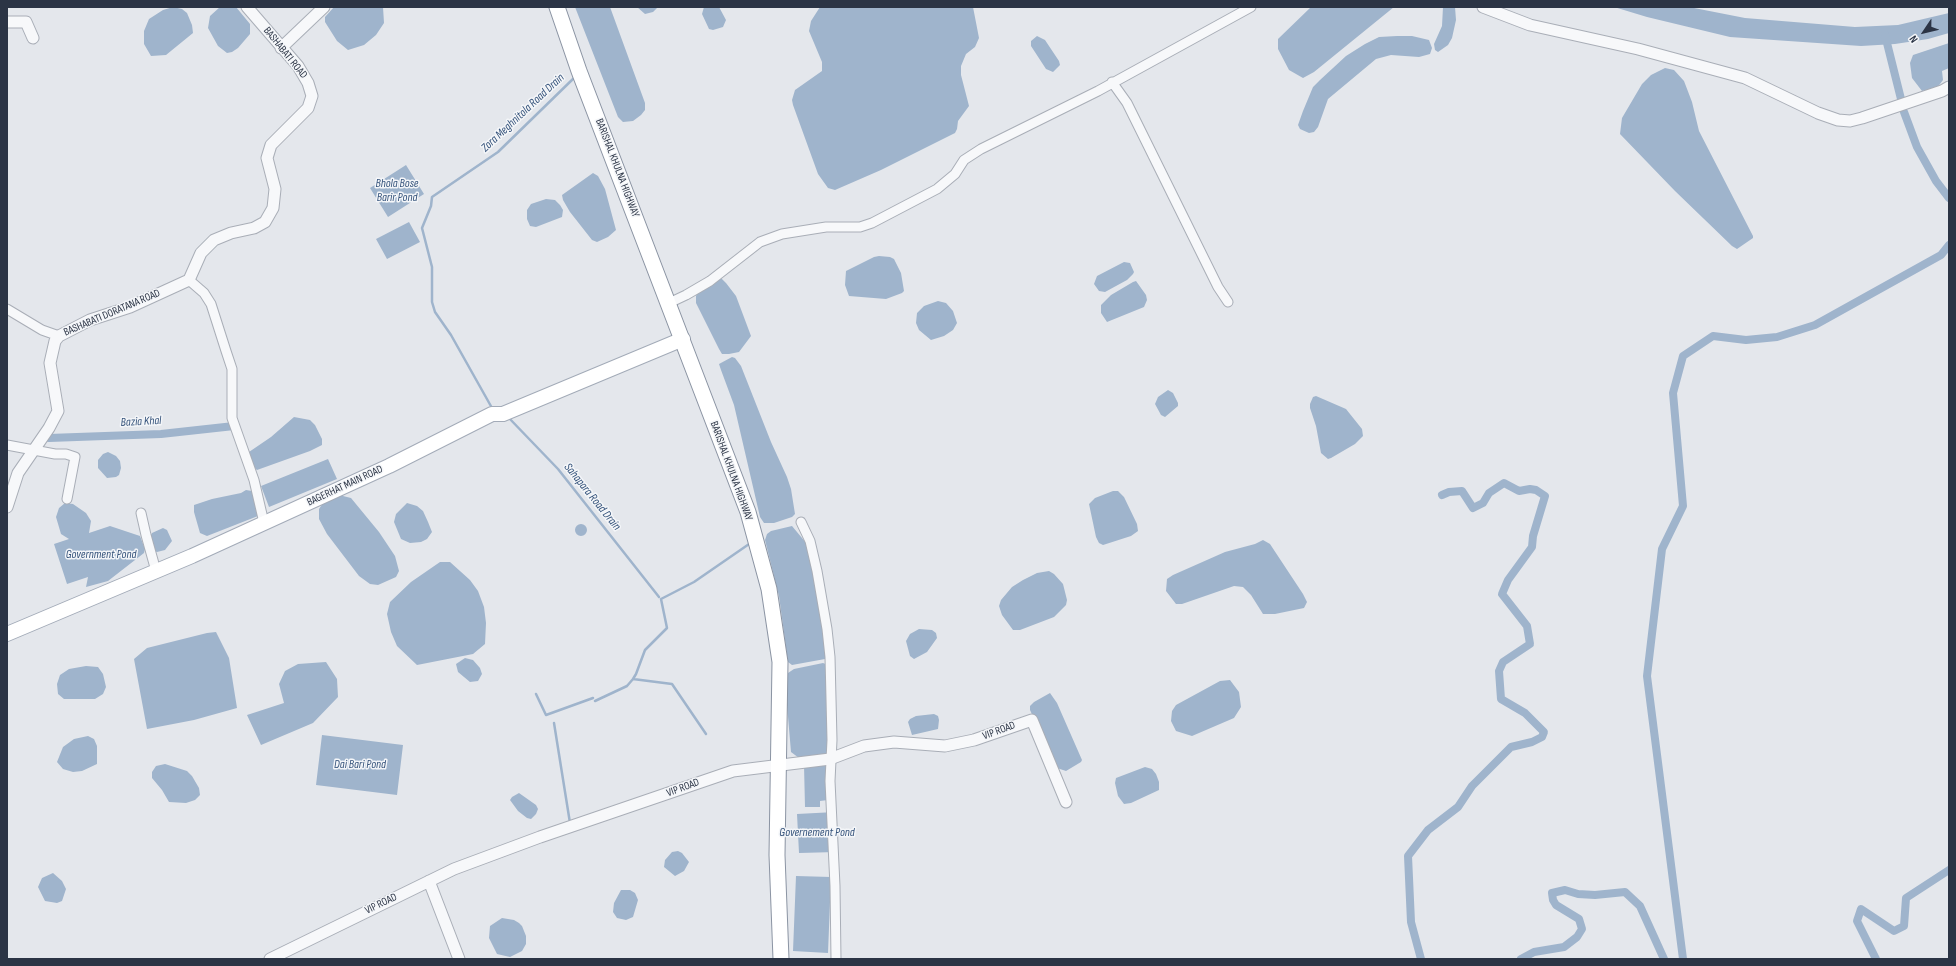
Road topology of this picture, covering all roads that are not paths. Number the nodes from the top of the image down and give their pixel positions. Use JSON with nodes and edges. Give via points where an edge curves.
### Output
{"nodes":[{"id":1,"x":247,"y":7,"type":"edge"},
{"id":2,"x":324,"y":7,"type":"edge"},
{"id":3,"x":558,"y":7,"type":"edge"},
{"id":4,"x":1251,"y":7,"type":"edge"},
{"id":5,"x":1483,"y":7,"type":"edge"},
{"id":6,"x":7,"y":22,"type":"edge"},
{"id":7,"x":33,"y":38,"type":"dead end"},
{"id":8,"x":281,"y":48,"type":"junction"},
{"id":9,"x":1112,"y":82,"type":"junction"},
{"id":10,"x":1949,"y":87,"type":"edge"},
{"id":11,"x":189,"y":280,"type":"junction"},
{"id":12,"x":1228,"y":302,"type":"dead end"},
{"id":13,"x":669,"y":303,"type":"junction"},
{"id":14,"x":7,"y":309,"type":"edge"},
{"id":15,"x":59,"y":336,"type":"junction"},
{"id":16,"x":683,"y":339,"type":"junction"},
{"id":17,"x":7,"y":445,"type":"edge"},
{"id":18,"x":37,"y":447,"type":"junction"},
{"id":19,"x":67,"y":499,"type":"dead end"},
{"id":20,"x":7,"y":508,"type":"edge"},
{"id":21,"x":141,"y":512,"type":"dead end"},
{"id":22,"x":801,"y":522,"type":"dead end"},
{"id":23,"x":264,"y":523,"type":"junction"},
{"id":24,"x":156,"y":571,"type":"junction"},
{"id":25,"x":7,"y":634,"type":"edge"},
{"id":26,"x":830,"y":759,"type":"junction"},
{"id":27,"x":779,"y":765,"type":"junction"},
{"id":28,"x":1066,"y":802,"type":"dead end"},
{"id":29,"x":429,"y":881,"type":"junction"},
{"id":30,"x":779,"y":958,"type":"edge"},
{"id":31,"x":270,"y":959,"type":"edge"},
{"id":32,"x":459,"y":959,"type":"edge"},
{"id":33,"x":836,"y":959,"type":"edge"}],
"edges":[{"from":1,"to":8,"type":"street","name":"BASHABATI ROAD"},
{"from":2,"to":8,"type":"street"},
{"from":3,"to":13,"type":"highway","name":"BARISHAL KHULNA HIGHWAY","via":[[579,71]]},
{"from":4,"to":9,"type":"street"},
{"from":5,"to":10,"type":"street","via":[[1530,25],[1638,49],[1745,78],[1838,120],[1862,118]]},
{"from":6,"to":7,"type":"street","via":[[26,22]]},
{"from":8,"to":11,"type":"street","name":"BASHABATI ROAD","via":[[298,66],[312,96],[308,108],[271,145],[267,158],[275,189],[273,208],[264,222],[254,228],[214,240],[201,253]]},
{"from":9,"to":12,"type":"street","via":[[1126,103],[1218,287]]},
{"from":9,"to":13,"type":"street","via":[[980,148],[964,160],[955,174],[937,190],[872,223],[860,227],[826,227],[782,234],[760,242],[710,281]]},
{"from":11,"to":15,"type":"street","name":"BASHABATI DORATANA ROAD","via":[[130,307],[90,320]]},
{"from":11,"to":23,"type":"street","via":[[204,292],[211,304],[232,369],[232,418],[254,480]]},
{"from":13,"to":16,"type":"highway","name":"BARISHAL KHULNA HIGHWAY"},
{"from":14,"to":15,"type":"street","via":[[42,330]]},
{"from":15,"to":18,"type":"street","name":"BASHABATI DORATANA ROAD","via":[[55,341],[50,363],[58,411]]},
{"from":16,"to":23,"type":"main road","name":"BAGERHAT MAIN ROAD","via":[[503,414],[492,414],[389,466]]},
{"from":16,"to":27,"type":"highway","name":"BARISHAL KHULNA HIGHWAY","via":[[748,512],[770,589],[780,662]]},
{"from":17,"to":18,"type":"street"},
{"from":18,"to":19,"type":"street","via":[[75,457]]},
{"from":18,"to":20,"type":"street","via":[[18,473]]},
{"from":21,"to":24,"type":"street"},
{"from":22,"to":26,"type":"street","via":[[810,541],[827,629],[831,685]]},
{"from":23,"to":24,"type":"main road","name":"BAGERHAT MAIN ROAD"},
{"from":24,"to":25,"type":"main road","name":"BAGERHAT MAIN ROAD"},
{"from":26,"to":27,"type":"street","name":"VIP ROAD"},
{"from":26,"to":28,"type":"street","name":"VIP ROAD","via":[[864,746],[894,742],[944,746],[974,740],[1032,720]]},
{"from":26,"to":33,"type":"street"},
{"from":27,"to":29,"type":"street","name":"VIP ROAD","via":[[733,771],[698,782],[540,837]]},
{"from":27,"to":30,"type":"highway","name":"BARISHAL KHULNA HIGHWAY"},
{"from":29,"to":31,"type":"street","name":"VIP ROAD"},
{"from":29,"to":32,"type":"street"}]}
